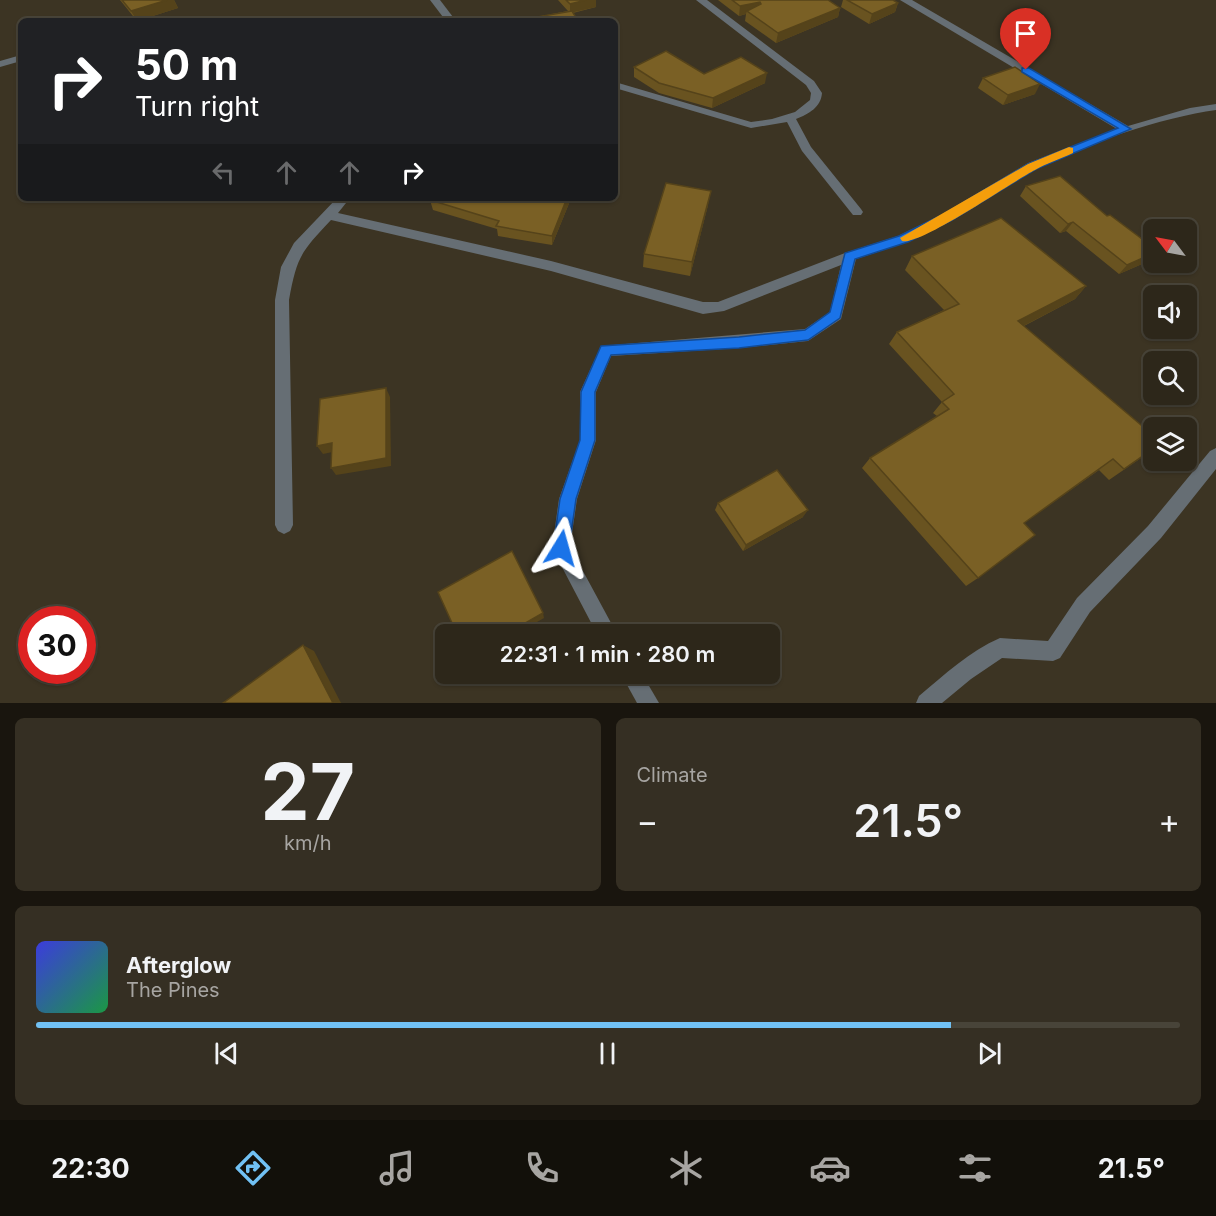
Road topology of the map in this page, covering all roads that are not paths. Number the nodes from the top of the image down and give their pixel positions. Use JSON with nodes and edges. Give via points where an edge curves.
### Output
{"nodes":[{"id":1,"x":435,"y":0,"type":"edge"},
{"id":2,"x":701,"y":0,"type":"edge"},
{"id":3,"x":905,"y":0,"type":"edge"},
{"id":4,"x":449,"y":18,"type":"edge"},
{"id":5,"x":18,"y":59,"type":"edge"},
{"id":6,"x":0,"y":63,"type":"edge"},
{"id":7,"x":618,"y":86,"type":"edge"},
{"id":8,"x":1216,"y":107,"type":"edge"},
{"id":9,"x":790,"y":118,"type":"junction"},
{"id":10,"x":1126,"y":129,"type":"junction"},
{"id":11,"x":341,"y":201,"type":"edge"},
{"id":12,"x":857,"y":212,"type":"dead end"},
{"id":13,"x":328,"y":214,"type":"junction"},
{"id":14,"x":850,"y":256,"type":"junction"},
{"id":15,"x":1216,"y":456,"type":"edge"},
{"id":16,"x":284,"y":525,"type":"dead end"},
{"id":17,"x":602,"y":624,"type":"edge"},
{"id":18,"x":637,"y":684,"type":"edge"},
{"id":19,"x":649,"y":703,"type":"edge"},
{"id":20,"x":926,"y":703,"type":"edge"}],
"edges":[{"from":1,"to":4,"type":"street"},
{"from":2,"to":9,"type":"street","via":[[817,89],[816,102]]},
{"from":3,"to":10,"type":"street"},
{"from":5,"to":6,"type":"street"},
{"from":7,"to":9,"type":"street","via":[[738,123],[764,125]]},
{"from":8,"to":10,"type":"street"},
{"from":9,"to":12,"type":"street","via":[[806,147]]},
{"from":10,"to":14,"type":"street","via":[[1032,166],[948,217],[903,239]]},
{"from":11,"to":13,"type":"street"},
{"from":13,"to":14,"type":"street","via":[[550,266],[703,308],[719,307]]},
{"from":13,"to":16,"type":"street","via":[[299,246],[288,267],[282,300]]},
{"from":14,"to":17,"type":"street","via":[[836,315],[808,335],[606,350],[588,392],[588,440],[568,499],[561,548]]},
{"from":15,"to":20,"type":"street","via":[[1145,542],[1080,606],[1053,651],[1000,648]]},
{"from":18,"to":19,"type":"street"}]}
